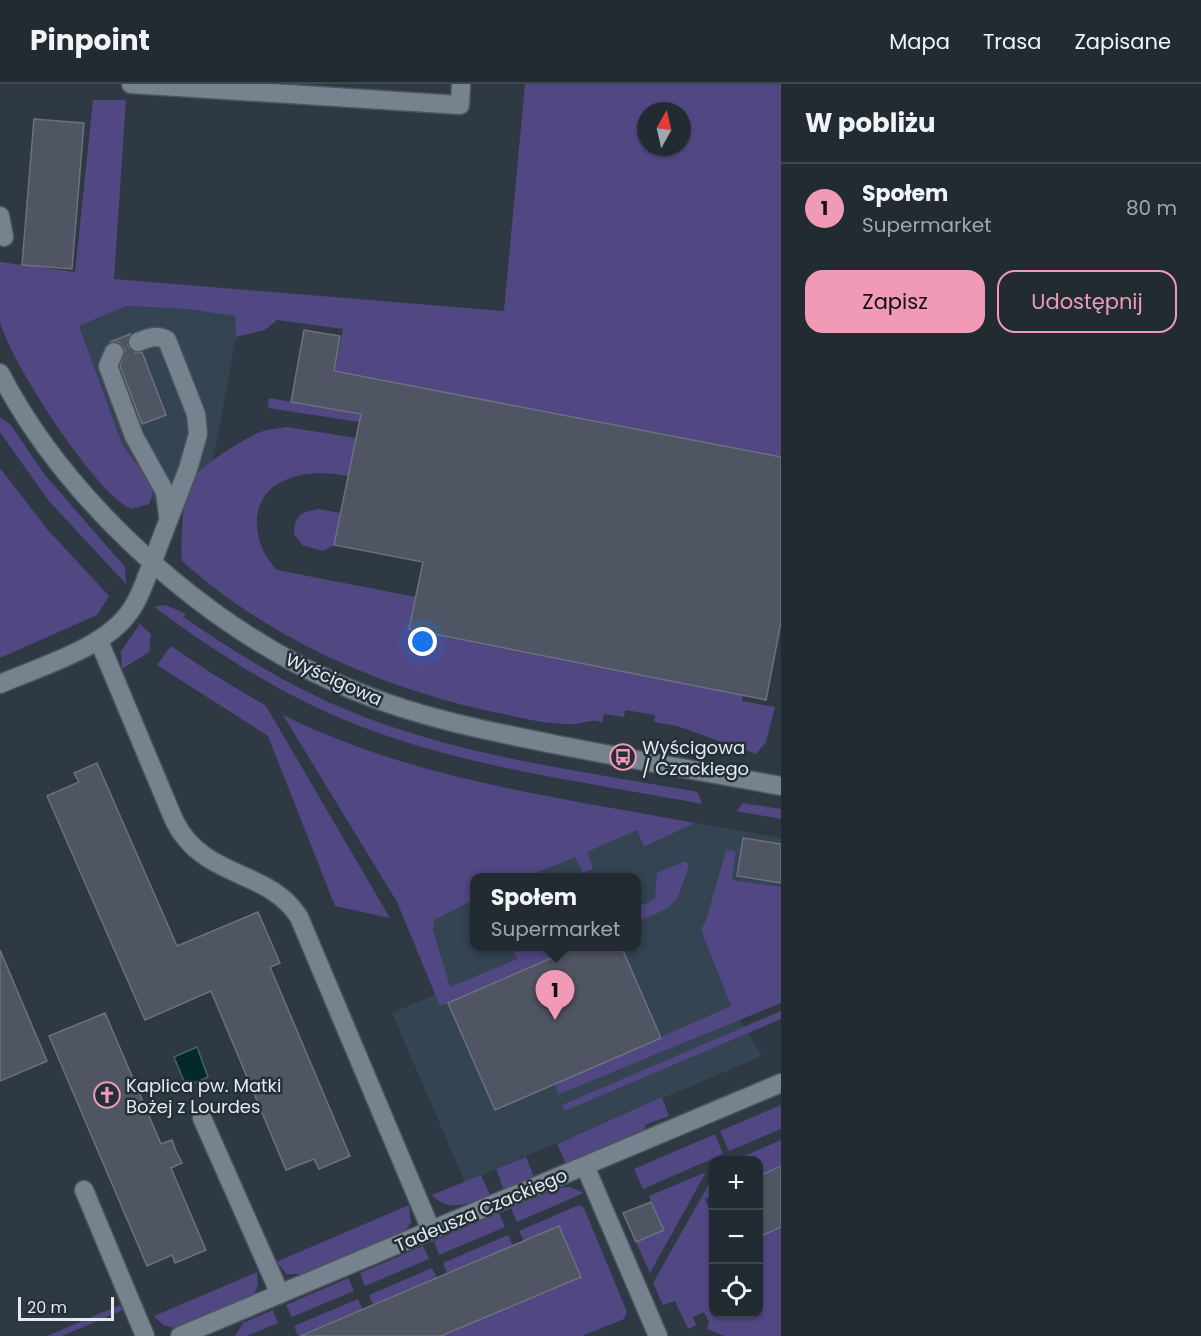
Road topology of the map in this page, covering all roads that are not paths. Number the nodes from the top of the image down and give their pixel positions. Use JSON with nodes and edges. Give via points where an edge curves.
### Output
{"nodes":[{"id":1,"x":131,"y":84,"type":"edge"},
{"id":2,"x":461,"y":84,"type":"edge"},
{"id":3,"x":230,"y":87,"type":"edge"},
{"id":4,"x":0,"y":216,"type":"edge"},
{"id":5,"x":4,"y":237,"type":"dead end"},
{"id":6,"x":138,"y":342,"type":"dead end"},
{"id":7,"x":114,"y":352,"type":"dead end"},
{"id":8,"x":0,"y":373,"type":"edge"},
{"id":9,"x":5,"y":394,"type":"edge"},
{"id":10,"x":168,"y":516,"type":"junction"},
{"id":11,"x":152,"y":563,"type":"junction"},
{"id":12,"x":99,"y":641,"type":"junction"},
{"id":13,"x":0,"y":684,"type":"edge"},
{"id":14,"x":781,"y":786,"type":"edge"},
{"id":15,"x":781,"y":1083,"type":"edge"},
{"id":16,"x":202,"y":1119,"type":"dead end"},
{"id":17,"x":585,"y":1166,"type":"junction"},
{"id":18,"x":84,"y":1190,"type":"dead end"},
{"id":19,"x":431,"y":1230,"type":"junction"},
{"id":20,"x":280,"y":1294,"type":"junction"},
{"id":21,"x":215,"y":1329,"type":"edge"},
{"id":22,"x":145,"y":1336,"type":"edge"},
{"id":23,"x":180,"y":1336,"type":"edge"},
{"id":24,"x":658,"y":1336,"type":"edge"}],
"edges":[{"from":1,"to":3,"type":"street"},
{"from":2,"to":3,"type":"street","via":[[460,105]]},
{"from":4,"to":5,"type":"street"},
{"from":6,"to":10,"type":"street","via":[[160,336],[167,340],[196,414],[198,434],[194,452]]},
{"from":7,"to":10,"type":"street","via":[[108,366],[134,436],[165,492]]},
{"from":8,"to":9,"type":"street","name":"Wyścigowa"},
{"from":9,"to":11,"type":"street","name":"Wyścigowa","via":[[71,479]]},
{"from":10,"to":11,"type":"street"},
{"from":11,"to":12,"type":"street","via":[[131,611]]},
{"from":11,"to":14,"type":"street","name":"Wyścigowa","via":[[227,622],[282,656],[370,697],[505,734]]},
{"from":12,"to":13,"type":"street"},
{"from":12,"to":19,"type":"street","via":[[187,843],[215,864],[279,894],[299,916]]},
{"from":15,"to":17,"type":"street","name":"Tadeusza Czackiego"},
{"from":16,"to":20,"type":"street"},
{"from":17,"to":19,"type":"street","name":"Tadeusza Czackiego"},
{"from":17,"to":24,"type":"street"},
{"from":18,"to":22,"type":"street"},
{"from":19,"to":20,"type":"street","name":"Tadeusza Czackiego"},
{"from":20,"to":21,"type":"street","name":"Tadeusza Czackiego"},
{"from":21,"to":23,"type":"street","name":"Tadeusza Czackiego"}]}
